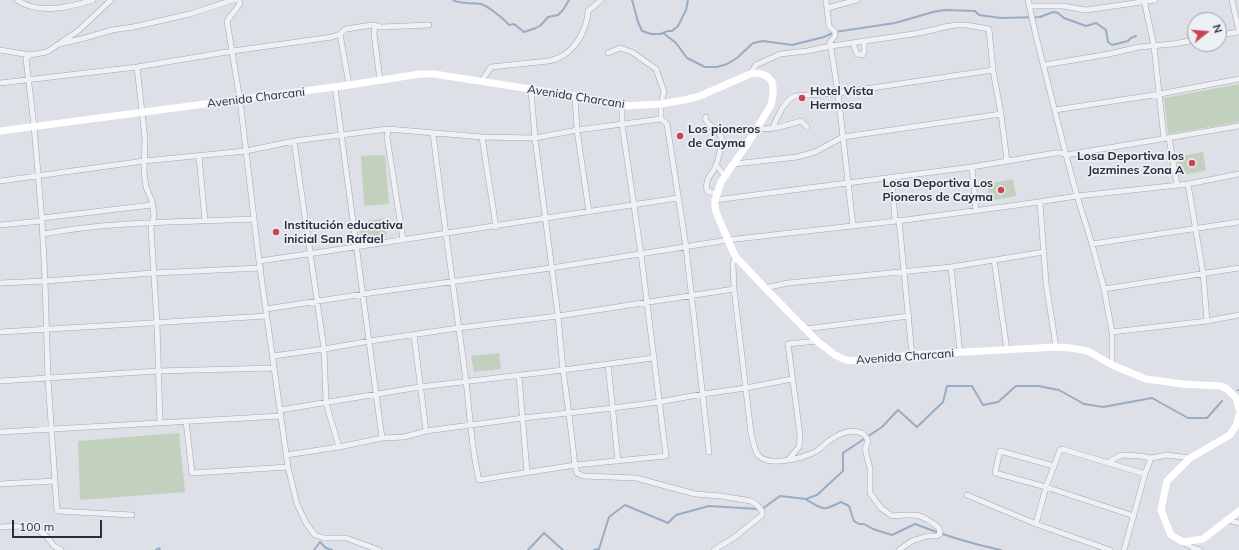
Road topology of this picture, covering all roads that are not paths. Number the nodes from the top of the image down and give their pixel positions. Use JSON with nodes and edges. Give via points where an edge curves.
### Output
{"nodes":[{"id":1,"x":17,"y":0,"type":"edge"},
{"id":2,"x":93,"y":0,"type":"edge"},
{"id":3,"x":111,"y":0,"type":"edge"},
{"id":4,"x":233,"y":0,"type":"edge"},
{"id":5,"x":601,"y":0,"type":"edge"},
{"id":6,"x":826,"y":0,"type":"edge"},
{"id":7,"x":857,"y":0,"type":"edge"},
{"id":8,"x":1028,"y":0,"type":"edge"},
{"id":9,"x":1155,"y":0,"type":"edge"},
{"id":10,"x":1232,"y":0,"type":"edge"},
{"id":11,"x":1145,"y":1,"type":"edge"},
{"id":12,"x":1029,"y":6,"type":"junction"},
{"id":13,"x":827,"y":8,"type":"junction"},
{"id":14,"x":375,"y":25,"type":"junction"},
{"id":15,"x":429,"y":25,"type":"dead end"},
{"id":16,"x":1239,"y":32,"type":"edge"},
{"id":17,"x":340,"y":34,"type":"junction"},
{"id":18,"x":1227,"y":34,"type":"edge"},
{"id":19,"x":864,"y":41,"type":"junction"},
{"id":20,"x":1187,"y":41,"type":"edge"},
{"id":21,"x":853,"y":43,"type":"junction"},
{"id":22,"x":59,"y":44,"type":"junction"},
{"id":23,"x":831,"y":46,"type":"junction"},
{"id":24,"x":1154,"y":46,"type":"junction"},
{"id":25,"x":0,"y":50,"type":"edge"},
{"id":26,"x":233,"y":51,"type":"junction"},
{"id":27,"x":608,"y":53,"type":"dead end"},
{"id":28,"x":30,"y":55,"type":"junction"},
{"id":29,"x":1044,"y":65,"type":"junction"},
{"id":30,"x":137,"y":67,"type":"junction"},
{"id":31,"x":993,"y":70,"type":"junction"},
{"id":32,"x":750,"y":74,"type":"junction"},
{"id":33,"x":29,"y":79,"type":"junction"},
{"id":34,"x":1239,"y":79,"type":"edge"},
{"id":35,"x":380,"y":80,"type":"junction"},
{"id":36,"x":481,"y":82,"type":"junction"},
{"id":37,"x":0,"y":83,"type":"edge"},
{"id":38,"x":349,"y":85,"type":"junction"},
{"id":39,"x":335,"y":87,"type":"junction"},
{"id":40,"x":531,"y":90,"type":"junction"},
{"id":41,"x":838,"y":92,"type":"junction"},
{"id":42,"x":1160,"y":94,"type":"junction"},
{"id":43,"x":575,"y":96,"type":"junction"},
{"id":44,"x":240,"y":100,"type":"junction"},
{"id":45,"x":661,"y":104,"type":"junction"},
{"id":46,"x":622,"y":106,"type":"junction"},
{"id":47,"x":1055,"y":110,"type":"junction"},
{"id":48,"x":141,"y":112,"type":"junction"},
{"id":49,"x":1001,"y":114,"type":"junction"},
{"id":50,"x":706,"y":117,"type":"dead end"},
{"id":51,"x":661,"y":119,"type":"junction"},
{"id":52,"x":622,"y":124,"type":"junction"},
{"id":53,"x":34,"y":126,"type":"junction"},
{"id":54,"x":1239,"y":126,"type":"edge"},
{"id":55,"x":808,"y":127,"type":"dead end"},
{"id":56,"x":756,"y":128,"type":"junction"},
{"id":57,"x":773,"y":128,"type":"junction"},
{"id":58,"x":388,"y":129,"type":"junction"},
{"id":59,"x":0,"y":130,"type":"edge"},
{"id":60,"x":577,"y":130,"type":"junction"},
{"id":61,"x":433,"y":133,"type":"junction"},
{"id":62,"x":340,"y":135,"type":"junction"},
{"id":63,"x":843,"y":136,"type":"junction"},
{"id":64,"x":482,"y":137,"type":"junction"},
{"id":65,"x":534,"y":138,"type":"junction"},
{"id":66,"x":1167,"y":138,"type":"junction"},
{"id":67,"x":294,"y":141,"type":"junction"},
{"id":68,"x":246,"y":151,"type":"junction"},
{"id":69,"x":1066,"y":155,"type":"junction"},
{"id":70,"x":199,"y":156,"type":"junction"},
{"id":71,"x":144,"y":161,"type":"junction"},
{"id":72,"x":1007,"y":161,"type":"junction"},
{"id":73,"x":734,"y":164,"type":"junction"},
{"id":74,"x":715,"y":166,"type":"junction"},
{"id":75,"x":972,"y":167,"type":"junction"},
{"id":76,"x":1239,"y":174,"type":"edge"},
{"id":77,"x":38,"y":176,"type":"junction"},
{"id":78,"x":725,"y":177,"type":"junction"},
{"id":79,"x":892,"y":177,"type":"junction"},
{"id":80,"x":0,"y":181,"type":"edge"},
{"id":81,"x":848,"y":183,"type":"junction"},
{"id":82,"x":1188,"y":184,"type":"junction"},
{"id":83,"x":1177,"y":185,"type":"junction"},
{"id":84,"x":1077,"y":196,"type":"junction"},
{"id":85,"x":716,"y":197,"type":"junction"},
{"id":86,"x":678,"y":198,"type":"junction"},
{"id":87,"x":1040,"y":202,"type":"junction"},
{"id":88,"x":634,"y":205,"type":"junction"},
{"id":89,"x":152,"y":206,"type":"junction"},
{"id":90,"x":976,"y":211,"type":"junction"},
{"id":91,"x":589,"y":212,"type":"junction"},
{"id":92,"x":42,"y":219,"type":"junction"},
{"id":93,"x":254,"y":219,"type":"junction"},
{"id":94,"x":545,"y":219,"type":"junction"},
{"id":95,"x":205,"y":221,"type":"junction"},
{"id":96,"x":897,"y":221,"type":"junction"},
{"id":97,"x":1239,"y":222,"type":"edge"},
{"id":98,"x":152,"y":223,"type":"junction"},
{"id":99,"x":0,"y":226,"type":"edge"},
{"id":100,"x":853,"y":226,"type":"junction"},
{"id":101,"x":496,"y":227,"type":"junction"},
{"id":102,"x":1196,"y":228,"type":"junction"},
{"id":103,"x":43,"y":234,"type":"junction"},
{"id":104,"x":446,"y":235,"type":"junction"},
{"id":105,"x":403,"y":240,"type":"junction"},
{"id":106,"x":728,"y":240,"type":"junction"},
{"id":107,"x":1092,"y":244,"type":"junction"},
{"id":108,"x":356,"y":247,"type":"junction"},
{"id":109,"x":686,"y":247,"type":"junction"},
{"id":110,"x":1044,"y":252,"type":"junction"},
{"id":111,"x":310,"y":254,"type":"junction"},
{"id":112,"x":641,"y":254,"type":"junction"},
{"id":113,"x":736,"y":256,"type":"junction"},
{"id":114,"x":994,"y":260,"type":"junction"},
{"id":115,"x":259,"y":261,"type":"junction"},
{"id":116,"x":951,"y":266,"type":"junction"},
{"id":117,"x":260,"y":268,"type":"junction"},
{"id":118,"x":551,"y":268,"type":"junction"},
{"id":119,"x":1239,"y":268,"type":"edge"},
{"id":120,"x":904,"y":272,"type":"junction"},
{"id":121,"x":153,"y":273,"type":"junction"},
{"id":122,"x":1203,"y":273,"type":"junction"},
{"id":123,"x":46,"y":281,"type":"junction"},
{"id":124,"x":452,"y":282,"type":"junction"},
{"id":125,"x":0,"y":283,"type":"edge"},
{"id":126,"x":765,"y":288,"type":"junction"},
{"id":127,"x":734,"y":289,"type":"junction"},
{"id":128,"x":1104,"y":289,"type":"junction"},
{"id":129,"x":362,"y":294,"type":"junction"},
{"id":130,"x":691,"y":295,"type":"junction"},
{"id":131,"x":317,"y":301,"type":"junction"},
{"id":132,"x":648,"y":302,"type":"junction"},
{"id":133,"x":266,"y":309,"type":"junction"},
{"id":134,"x":1239,"y":315,"type":"edge"},
{"id":135,"x":267,"y":316,"type":"junction"},
{"id":136,"x":558,"y":316,"type":"junction"},
{"id":137,"x":909,"y":316,"type":"junction"},
{"id":138,"x":1207,"y":320,"type":"junction"},
{"id":139,"x":157,"y":323,"type":"junction"},
{"id":140,"x":458,"y":328,"type":"junction"},
{"id":141,"x":805,"y":329,"type":"junction"},
{"id":142,"x":46,"y":330,"type":"junction"},
{"id":143,"x":0,"y":332,"type":"edge"},
{"id":144,"x":1112,"y":332,"type":"junction"},
{"id":145,"x":414,"y":334,"type":"junction"},
{"id":146,"x":370,"y":341,"type":"junction"},
{"id":147,"x":817,"y":341,"type":"junction"},
{"id":148,"x":1056,"y":347,"type":"junction"},
{"id":149,"x":324,"y":349,"type":"junction"},
{"id":150,"x":1007,"y":350,"type":"junction"},
{"id":151,"x":960,"y":352,"type":"junction"},
{"id":152,"x":912,"y":355,"type":"junction"},
{"id":153,"x":273,"y":356,"type":"junction"},
{"id":154,"x":654,"y":358,"type":"junction"},
{"id":155,"x":608,"y":364,"type":"junction"},
{"id":156,"x":1112,"y":365,"type":"junction"},
{"id":157,"x":274,"y":368,"type":"junction"},
{"id":158,"x":563,"y":370,"type":"junction"},
{"id":159,"x":158,"y":371,"type":"junction"},
{"id":160,"x":519,"y":376,"type":"junction"},
{"id":161,"x":48,"y":379,"type":"junction"},
{"id":162,"x":792,"y":379,"type":"junction"},
{"id":163,"x":0,"y":381,"type":"edge"},
{"id":164,"x":466,"y":382,"type":"junction"},
{"id":165,"x":420,"y":387,"type":"junction"},
{"id":166,"x":746,"y":388,"type":"junction"},
{"id":167,"x":703,"y":394,"type":"junction"},
{"id":168,"x":377,"y":395,"type":"junction"},
{"id":169,"x":659,"y":402,"type":"junction"},
{"id":170,"x":326,"y":403,"type":"junction"},
{"id":171,"x":613,"y":408,"type":"junction"},
{"id":172,"x":1239,"y":409,"type":"edge"},
{"id":173,"x":281,"y":413,"type":"junction"},
{"id":174,"x":569,"y":414,"type":"junction"},
{"id":175,"x":1239,"y":415,"type":"edge"},
{"id":176,"x":522,"y":418,"type":"junction"},
{"id":177,"x":186,"y":421,"type":"junction"},
{"id":178,"x":160,"y":423,"type":"junction"},
{"id":179,"x":470,"y":425,"type":"junction"},
{"id":180,"x":51,"y":429,"type":"junction"},
{"id":181,"x":426,"y":431,"type":"junction"},
{"id":182,"x":0,"y":432,"type":"edge"},
{"id":183,"x":382,"y":438,"type":"junction"},
{"id":184,"x":340,"y":447,"type":"junction"},
{"id":185,"x":709,"y":452,"type":"dead end"},
{"id":186,"x":286,"y":455,"type":"junction"},
{"id":187,"x":1151,"y":458,"type":"junction"},
{"id":188,"x":1190,"y":458,"type":"junction"},
{"id":189,"x":788,"y":460,"type":"junction"},
{"id":190,"x":618,"y":461,"type":"junction"},
{"id":191,"x":1107,"y":463,"type":"junction"},
{"id":192,"x":575,"y":466,"type":"junction"},
{"id":193,"x":1054,"y":466,"type":"junction"},
{"id":194,"x":288,"y":467,"type":"junction"},
{"id":195,"x":527,"y":472,"type":"junction"},
{"id":196,"x":1145,"y":474,"type":"junction"},
{"id":197,"x":55,"y":481,"type":"junction"},
{"id":198,"x":0,"y":484,"type":"edge"},
{"id":199,"x":1046,"y":487,"type":"junction"},
{"id":200,"x":967,"y":495,"type":"dead end"},
{"id":201,"x":1239,"y":511,"type":"edge"},
{"id":202,"x":132,"y":515,"type":"dead end"},
{"id":203,"x":1134,"y":516,"type":"junction"},
{"id":204,"x":1228,"y":520,"type":"junction"},
{"id":205,"x":1239,"y":523,"type":"edge"},
{"id":206,"x":1036,"y":524,"type":"junction"},
{"id":207,"x":0,"y":527,"type":"edge"},
{"id":208,"x":1183,"y":542,"type":"junction"},
{"id":209,"x":61,"y":550,"type":"edge"},
{"id":210,"x":379,"y":550,"type":"edge"},
{"id":211,"x":714,"y":550,"type":"edge"},
{"id":212,"x":899,"y":550,"type":"edge"},
{"id":213,"x":1110,"y":550,"type":"edge"},
{"id":214,"x":1124,"y":550,"type":"edge"},
{"id":215,"x":1200,"y":550,"type":"edge"}],
"edges":[{"from":1,"to":2,"type":"street","via":[[37,7],[59,9]]},
{"from":3,"to":22,"type":"street","via":[[78,31]]},
{"from":4,"to":22,"type":"street","via":[[190,14]]},
{"from":4,"to":26,"type":"street","via":[[240,0],[240,4],[228,21]]},
{"from":5,"to":36,"type":"street","via":[[588,11],[581,37],[564,56],[548,61],[491,67]]},
{"from":6,"to":13,"type":"street"},
{"from":7,"to":13,"type":"street"},
{"from":8,"to":12,"type":"street"},
{"from":9,"to":11,"type":"street"},
{"from":10,"to":16,"type":"street"},
{"from":11,"to":12,"type":"street","via":[[1093,10],[1063,6]]},
{"from":11,"to":24,"type":"street"},
{"from":12,"to":29,"type":"street"},
{"from":13,"to":23,"type":"street","via":[[829,26],[835,32],[830,42]]},
{"from":14,"to":15,"type":"street"},
{"from":14,"to":17,"type":"street","via":[[346,29]]},
{"from":14,"to":35,"type":"street"},
{"from":16,"to":18,"type":"street"},
{"from":17,"to":26,"type":"street"},
{"from":17,"to":38,"type":"street"},
{"from":19,"to":21,"type":"street"},
{"from":19,"to":21,"type":"street","via":[[862,55],[857,54]]},
{"from":19,"to":31,"type":"street","via":[[956,25],[989,29]]},
{"from":20,"to":24,"type":"street"},
{"from":21,"to":23,"type":"street"},
{"from":22,"to":28,"type":"street","via":[[47,52]]},
{"from":23,"to":32,"type":"street","via":[[780,54],[756,65]]},
{"from":23,"to":41,"type":"street"},
{"from":24,"to":29,"type":"street"},
{"from":24,"to":42,"type":"street"},
{"from":25,"to":28,"type":"street"},
{"from":26,"to":30,"type":"street"},
{"from":26,"to":44,"type":"street"},
{"from":27,"to":45,"type":"street","via":[[620,48],[632,52],[656,69],[664,92]]},
{"from":28,"to":33,"type":"street","via":[[26,59]]},
{"from":29,"to":47,"type":"street"},
{"from":30,"to":33,"type":"street"},
{"from":30,"to":48,"type":"street"},
{"from":31,"to":41,"type":"street"},
{"from":31,"to":49,"type":"street"},
{"from":32,"to":45,"type":"main road","name":"Avenida Charcani","via":[[700,96]]},
{"from":32,"to":56,"type":"main road","via":[[760,73],[768,77],[773,87],[771,105]]},
{"from":33,"to":37,"type":"street"},
{"from":33,"to":53,"type":"street"},
{"from":34,"to":42,"type":"street"},
{"from":35,"to":36,"type":"main road","name":"Avenida Charcani","via":[[434,74]]},
{"from":35,"to":38,"type":"main road","name":"Avenida Charcani"},
{"from":36,"to":40,"type":"main road","name":"Avenida Charcani"},
{"from":38,"to":39,"type":"main road","name":"Avenida Charcani"},
{"from":39,"to":44,"type":"main road","name":"Avenida Charcani"},
{"from":39,"to":62,"type":"street"},
{"from":40,"to":43,"type":"main road","name":"Avenida Charcani"},
{"from":40,"to":65,"type":"street"},
{"from":41,"to":57,"type":"street","via":[[792,97]]},
{"from":41,"to":63,"type":"street"},
{"from":42,"to":47,"type":"street"},
{"from":42,"to":66,"type":"street"},
{"from":43,"to":46,"type":"main road","name":"Avenida Charcani"},
{"from":43,"to":60,"type":"street"},
{"from":44,"to":48,"type":"main road","name":"Avenida Charcani"},
{"from":44,"to":68,"type":"street"},
{"from":45,"to":46,"type":"main road","name":"Avenida Charcani"},
{"from":45,"to":51,"type":"street"},
{"from":46,"to":52,"type":"street"},
{"from":47,"to":69,"type":"street"},
{"from":48,"to":53,"type":"main road","name":"Avenida Charcani"},
{"from":48,"to":71,"type":"street","via":[[145,139]]},
{"from":49,"to":63,"type":"street"},
{"from":49,"to":72,"type":"street"},
{"from":50,"to":74,"type":"street","via":[[707,122],[714,127],[722,140]]},
{"from":51,"to":52,"type":"street"},
{"from":51,"to":86,"type":"street","via":[[667,124]]},
{"from":52,"to":60,"type":"street"},
{"from":52,"to":88,"type":"street"},
{"from":53,"to":59,"type":"main road","name":"Avenida Charcani"},
{"from":53,"to":77,"type":"street"},
{"from":54,"to":66,"type":"street"},
{"from":55,"to":57,"type":"street","via":[[802,121]]},
{"from":56,"to":57,"type":"street"},
{"from":56,"to":73,"type":"main road"},
{"from":58,"to":61,"type":"street"},
{"from":58,"to":62,"type":"street"},
{"from":58,"to":105,"type":"street","via":[[387,137]]},
{"from":60,"to":65,"type":"street"},
{"from":60,"to":91,"type":"street"},
{"from":61,"to":64,"type":"street"},
{"from":61,"to":104,"type":"street"},
{"from":62,"to":67,"type":"street"},
{"from":62,"to":108,"type":"street"},
{"from":63,"to":73,"type":"street","via":[[814,152],[797,157]]},
{"from":63,"to":81,"type":"street"},
{"from":64,"to":65,"type":"street"},
{"from":64,"to":101,"type":"street"},
{"from":65,"to":94,"type":"street"},
{"from":66,"to":69,"type":"street"},
{"from":66,"to":83,"type":"street"},
{"from":67,"to":68,"type":"street"},
{"from":67,"to":111,"type":"street"},
{"from":68,"to":70,"type":"street"},
{"from":68,"to":93,"type":"street"},
{"from":69,"to":72,"type":"street","via":[[1055,153]]},
{"from":69,"to":84,"type":"street"},
{"from":70,"to":71,"type":"street"},
{"from":70,"to":95,"type":"street"},
{"from":71,"to":77,"type":"street"},
{"from":71,"to":89,"type":"street","via":[[146,187]]},
{"from":72,"to":75,"type":"street"},
{"from":73,"to":78,"type":"main road"},
{"from":74,"to":78,"type":"street"},
{"from":74,"to":85,"type":"street","via":[[706,186],[707,191]]},
{"from":75,"to":79,"type":"street"},
{"from":75,"to":90,"type":"street"},
{"from":76,"to":82,"type":"street"},
{"from":77,"to":80,"type":"street"},
{"from":77,"to":92,"type":"street"},
{"from":78,"to":85,"type":"main road"},
{"from":79,"to":81,"type":"street"},
{"from":79,"to":96,"type":"street"},
{"from":81,"to":85,"type":"street"},
{"from":81,"to":100,"type":"street"},
{"from":82,"to":83,"type":"street"},
{"from":82,"to":102,"type":"street"},
{"from":83,"to":84,"type":"street"},
{"from":84,"to":87,"type":"street"},
{"from":84,"to":107,"type":"street"},
{"from":85,"to":106,"type":"main road","name":"Avenida Charcani","via":[[715,208]]},
{"from":86,"to":88,"type":"street"},
{"from":86,"to":109,"type":"street"},
{"from":87,"to":90,"type":"street"},
{"from":87,"to":110,"type":"street"},
{"from":88,"to":91,"type":"street"},
{"from":88,"to":112,"type":"street"},
{"from":89,"to":92,"type":"street"},
{"from":89,"to":98,"type":"street"},
{"from":90,"to":96,"type":"street"},
{"from":91,"to":94,"type":"street"},
{"from":92,"to":99,"type":"street"},
{"from":92,"to":103,"type":"street"},
{"from":93,"to":95,"type":"street"},
{"from":93,"to":115,"type":"street"},
{"from":94,"to":101,"type":"street"},
{"from":94,"to":118,"type":"street"},
{"from":95,"to":98,"type":"street"},
{"from":96,"to":100,"type":"street"},
{"from":96,"to":120,"type":"street"},
{"from":97,"to":102,"type":"street"},
{"from":98,"to":103,"type":"street"},
{"from":98,"to":121,"type":"street"},
{"from":100,"to":106,"type":"street"},
{"from":101,"to":104,"type":"street"},
{"from":102,"to":107,"type":"street"},
{"from":102,"to":122,"type":"street"},
{"from":103,"to":123,"type":"street"},
{"from":104,"to":105,"type":"street"},
{"from":104,"to":124,"type":"street"},
{"from":105,"to":108,"type":"street"},
{"from":106,"to":109,"type":"street"},
{"from":106,"to":113,"type":"main road","name":"Avenida Charcani"},
{"from":107,"to":128,"type":"street"},
{"from":108,"to":111,"type":"street"},
{"from":108,"to":129,"type":"street"},
{"from":109,"to":112,"type":"street"},
{"from":109,"to":130,"type":"street"},
{"from":110,"to":114,"type":"street"},
{"from":110,"to":148,"type":"street"},
{"from":111,"to":115,"type":"street"},
{"from":111,"to":131,"type":"street"},
{"from":112,"to":118,"type":"street"},
{"from":112,"to":132,"type":"street"},
{"from":113,"to":126,"type":"main road","name":"Avenida Charcani"},
{"from":113,"to":127,"type":"street","via":[[733,264]]},
{"from":114,"to":116,"type":"street"},
{"from":114,"to":150,"type":"street"},
{"from":115,"to":117,"type":"street"},
{"from":116,"to":120,"type":"street"},
{"from":116,"to":151,"type":"street"},
{"from":117,"to":121,"type":"street"},
{"from":117,"to":133,"type":"street"},
{"from":118,"to":124,"type":"street"},
{"from":118,"to":136,"type":"street"},
{"from":119,"to":122,"type":"street"},
{"from":120,"to":126,"type":"street","via":[[788,283]]},
{"from":120,"to":137,"type":"street"},
{"from":121,"to":123,"type":"street"},
{"from":121,"to":139,"type":"street"},
{"from":122,"to":128,"type":"street"},
{"from":122,"to":138,"type":"street"},
{"from":123,"to":125,"type":"street"},
{"from":123,"to":142,"type":"street"},
{"from":124,"to":129,"type":"street"},
{"from":124,"to":140,"type":"street"},
{"from":126,"to":141,"type":"main road","name":"Avenida Charcani"},
{"from":127,"to":130,"type":"street"},
{"from":127,"to":166,"type":"street"},
{"from":128,"to":144,"type":"street"},
{"from":129,"to":131,"type":"street"},
{"from":129,"to":146,"type":"street"},
{"from":130,"to":132,"type":"street"},
{"from":130,"to":167,"type":"street"},
{"from":131,"to":133,"type":"street"},
{"from":131,"to":149,"type":"street"},
{"from":132,"to":136,"type":"street"},
{"from":132,"to":154,"type":"street"},
{"from":133,"to":135,"type":"street"},
{"from":134,"to":138,"type":"street"},
{"from":135,"to":139,"type":"street"},
{"from":135,"to":153,"type":"street"},
{"from":136,"to":140,"type":"street"},
{"from":136,"to":158,"type":"street"},
{"from":137,"to":141,"type":"street"},
{"from":137,"to":152,"type":"street"},
{"from":138,"to":144,"type":"street"},
{"from":139,"to":142,"type":"street"},
{"from":139,"to":159,"type":"street"},
{"from":140,"to":145,"type":"street"},
{"from":140,"to":164,"type":"street"},
{"from":141,"to":147,"type":"main road","name":"Avenida Charcani"},
{"from":142,"to":143,"type":"street"},
{"from":142,"to":161,"type":"street"},
{"from":144,"to":156,"type":"street"},
{"from":145,"to":146,"type":"street"},
{"from":145,"to":165,"type":"street"},
{"from":146,"to":149,"type":"street"},
{"from":146,"to":168,"type":"street"},
{"from":147,"to":152,"type":"main road","name":"Avenida Charcani","via":[[846,360]]},
{"from":147,"to":162,"type":"street","via":[[788,344]]},
{"from":148,"to":150,"type":"main road","name":"Avenida Charcani"},
{"from":148,"to":156,"type":"main road","name":"Avenida Charcani","via":[[1088,351]]},
{"from":149,"to":153,"type":"street"},
{"from":149,"to":170,"type":"street"},
{"from":150,"to":151,"type":"main road","name":"Avenida Charcani"},
{"from":151,"to":152,"type":"main road","name":"Avenida Charcani"},
{"from":153,"to":157,"type":"street"},
{"from":154,"to":155,"type":"street"},
{"from":154,"to":169,"type":"street"},
{"from":155,"to":158,"type":"street"},
{"from":155,"to":171,"type":"street"},
{"from":156,"to":172,"type":"main road","name":"Avenida Charcani","via":[[1146,379],[1221,386],[1236,398]]},
{"from":157,"to":159,"type":"street"},
{"from":157,"to":173,"type":"street"},
{"from":158,"to":160,"type":"street"},
{"from":158,"to":174,"type":"street"},
{"from":159,"to":161,"type":"street"},
{"from":159,"to":178,"type":"street"},
{"from":160,"to":164,"type":"street"},
{"from":160,"to":176,"type":"street"},
{"from":161,"to":163,"type":"street"},
{"from":161,"to":180,"type":"street"},
{"from":162,"to":166,"type":"street"},
{"from":162,"to":189,"type":"street","via":[[800,435],[799,447]]},
{"from":164,"to":165,"type":"street"},
{"from":164,"to":179,"type":"street"},
{"from":165,"to":168,"type":"street"},
{"from":165,"to":181,"type":"street"},
{"from":166,"to":167,"type":"street"},
{"from":166,"to":189,"type":"street","via":[[751,433],[756,450],[767,460]]},
{"from":167,"to":169,"type":"street"},
{"from":167,"to":185,"type":"street"},
{"from":168,"to":170,"type":"street"},
{"from":168,"to":183,"type":"street"},
{"from":169,"to":171,"type":"street"},
{"from":169,"to":190,"type":"street","via":[[666,456]]},
{"from":170,"to":173,"type":"street"},
{"from":170,"to":184,"type":"street"},
{"from":171,"to":174,"type":"street"},
{"from":171,"to":190,"type":"street"},
{"from":173,"to":177,"type":"street"},
{"from":173,"to":186,"type":"street"},
{"from":174,"to":176,"type":"street"},
{"from":174,"to":192,"type":"street"},
{"from":175,"to":188,"type":"main road","via":[[1237,424],[1230,434]]},
{"from":176,"to":179,"type":"street"},
{"from":176,"to":195,"type":"street"},
{"from":177,"to":178,"type":"street"},
{"from":177,"to":194,"type":"street","via":[[192,473]]},
{"from":178,"to":180,"type":"street"},
{"from":179,"to":181,"type":"street"},
{"from":179,"to":195,"type":"street","via":[[479,480]]},
{"from":180,"to":182,"type":"street"},
{"from":180,"to":197,"type":"street"},
{"from":181,"to":183,"type":"street"},
{"from":183,"to":184,"type":"street"},
{"from":184,"to":186,"type":"street"},
{"from":186,"to":194,"type":"street"},
{"from":187,"to":188,"type":"street","via":[[1167,455]]},
{"from":187,"to":191,"type":"street","via":[[1121,455]]},
{"from":187,"to":196,"type":"street"},
{"from":188,"to":208,"type":"main road","via":[[1167,481],[1161,510],[1171,535]]},
{"from":189,"to":212,"type":"street","via":[[816,452],[836,436],[847,432],[856,431],[867,437],[865,449],[870,469],[870,493],[875,500],[892,516],[921,516],[940,528],[940,534],[937,536],[912,541]]},
{"from":190,"to":192,"type":"street"},
{"from":191,"to":193,"type":"street","via":[[1062,449]]},
{"from":191,"to":196,"type":"street"},
{"from":192,"to":195,"type":"street"},
{"from":192,"to":211,"type":"street","via":[[577,473],[582,476],[636,478],[696,494],[721,496],[756,504],[762,515]]},
{"from":193,"to":199,"type":"street"},
{"from":193,"to":199,"type":"street","via":[[1000,450],[995,473]]},
{"from":194,"to":210,"type":"street","via":[[297,504],[315,535],[324,538],[346,538]]},
{"from":196,"to":203,"type":"street"},
{"from":197,"to":198,"type":"street"},
{"from":197,"to":202,"type":"street","via":[[57,511]]},
{"from":199,"to":203,"type":"street"},
{"from":199,"to":206,"type":"street"},
{"from":200,"to":206,"type":"street"},
{"from":201,"to":204,"type":"main road"},
{"from":203,"to":214,"type":"street"},
{"from":204,"to":205,"type":"street"},
{"from":204,"to":208,"type":"main road","via":[[1203,539]]},
{"from":206,"to":213,"type":"street"},
{"from":207,"to":209,"type":"street","via":[[35,527]]},
{"from":208,"to":215,"type":"street"}]}
